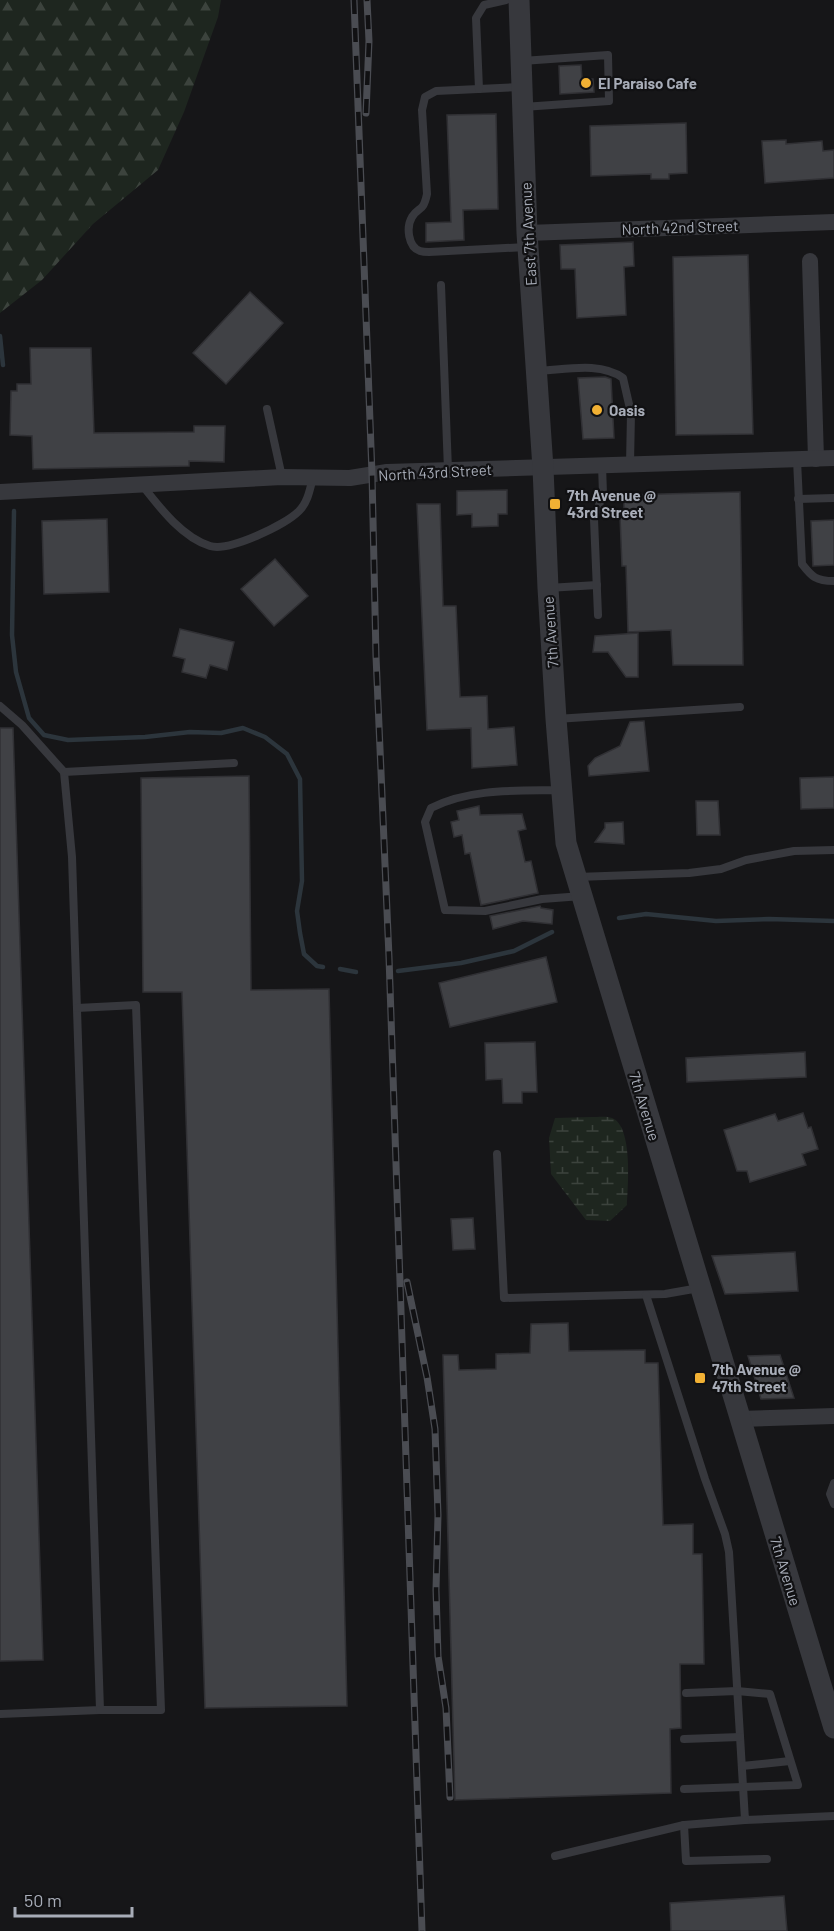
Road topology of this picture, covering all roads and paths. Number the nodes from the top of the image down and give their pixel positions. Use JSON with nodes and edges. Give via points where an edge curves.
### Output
{"nodes":[{"id":1,"x":506,"y":0,"type":"edge"},
{"id":2,"x":519,"y":0,"type":"edge"},
{"id":3,"x":521,"y":61,"type":"junction"},
{"id":4,"x":478,"y":89,"type":"junction"},
{"id":5,"x":522,"y":97,"type":"junction"},
{"id":6,"x":834,"y":222,"type":"edge"},
{"id":7,"x":527,"y":240,"type":"junction"},
{"id":8,"x":810,"y":261,"type":"dead end"},
{"id":9,"x":441,"y":285,"type":"dead end"},
{"id":10,"x":536,"y":371,"type":"junction"},
{"id":11,"x":267,"y":409,"type":"dead end"},
{"id":12,"x":834,"y":458,"type":"edge"},
{"id":13,"x":816,"y":459,"type":"junction"},
{"id":14,"x":797,"y":460,"type":"junction"},
{"id":15,"x":630,"y":464,"type":"junction"},
{"id":16,"x":602,"y":465,"type":"junction"},
{"id":17,"x":543,"y":468,"type":"junction"},
{"id":18,"x":448,"y":470,"type":"junction"},
{"id":19,"x":282,"y":477,"type":"junction"},
{"id":20,"x":313,"y":477,"type":"junction"},
{"id":21,"x":142,"y":484,"type":"junction"},
{"id":22,"x":0,"y":492,"type":"edge"},
{"id":23,"x":834,"y":498,"type":"edge"},
{"id":24,"x":798,"y":499,"type":"junction"},
{"id":25,"x":834,"y":581,"type":"edge"},
{"id":26,"x":597,"y":585,"type":"junction"},
{"id":27,"x":548,"y":588,"type":"junction"},
{"id":28,"x":598,"y":615,"type":"dead end"},
{"id":29,"x":0,"y":706,"type":"edge"},
{"id":30,"x":740,"y":707,"type":"dead end"},
{"id":31,"x":556,"y":719,"type":"junction"},
{"id":32,"x":234,"y":763,"type":"dead end"},
{"id":33,"x":64,"y":772,"type":"junction"},
{"id":34,"x":562,"y":790,"type":"junction"},
{"id":35,"x":834,"y":850,"type":"edge"},
{"id":36,"x":579,"y":886,"type":"junction"},
{"id":37,"x":77,"y":1008,"type":"junction"},
{"id":38,"x":497,"y":1154,"type":"dead end"},
{"id":39,"x":700,"y":1288,"type":"junction"},
{"id":40,"x":646,"y":1295,"type":"junction"},
{"id":41,"x":834,"y":1416,"type":"edge"},
{"id":42,"x":739,"y":1419,"type":"junction"},
{"id":43,"x":834,"y":1483,"type":"edge"},
{"id":44,"x":834,"y":1504,"type":"edge"},
{"id":45,"x":737,"y":1691,"type":"junction"},
{"id":46,"x":686,"y":1693,"type":"dead end"},
{"id":47,"x":100,"y":1710,"type":"junction"},
{"id":48,"x":0,"y":1713,"type":"edge"},
{"id":49,"x":834,"y":1728,"type":"edge"},
{"id":50,"x":740,"y":1737,"type":"junction"},
{"id":51,"x":684,"y":1739,"type":"dead end"},
{"id":52,"x":790,"y":1761,"type":"junction"},
{"id":53,"x":742,"y":1766,"type":"junction"},
{"id":54,"x":743,"y":1787,"type":"junction"},
{"id":55,"x":684,"y":1789,"type":"dead end"},
{"id":56,"x":834,"y":1815,"type":"edge"},
{"id":57,"x":745,"y":1820,"type":"junction"},
{"id":58,"x":684,"y":1825,"type":"junction"},
{"id":59,"x":555,"y":1856,"type":"dead end"},
{"id":60,"x":767,"y":1859,"type":"dead end"}],
"edges":[{"from":1,"to":4,"type":"lane","via":[[484,5],[476,18]]},
{"from":2,"to":3,"type":"street","name":"East 7th Avenue"},
{"from":3,"to":5,"type":"street","name":"East 7th Avenue"},
{"from":3,"to":5,"type":"lane","via":[[608,55],[609,101]]},
{"from":4,"to":5,"type":"lane"},
{"from":4,"to":7,"type":"lane","via":[[436,91],[425,97],[422,110],[428,194],[424,207],[412,217],[411,243],[418,251],[429,252]]},
{"from":5,"to":7,"type":"street","name":"East 7th Avenue"},
{"from":6,"to":7,"type":"street","name":"North 42nd Street"},
{"from":7,"to":10,"type":"street","name":"East 7th Avenue"},
{"from":8,"to":13,"type":"street"},
{"from":9,"to":18,"type":"lane"},
{"from":10,"to":15,"type":"lane","via":[[595,368],[613,370],[623,378],[631,413]]},
{"from":10,"to":17,"type":"street","name":"East 7th Avenue"},
{"from":11,"to":19,"type":"lane"},
{"from":12,"to":13,"type":"street","name":"North 43rd Street"},
{"from":13,"to":14,"type":"street","name":"North 43rd Street"},
{"from":14,"to":15,"type":"street","name":"North 43rd Street"},
{"from":14,"to":24,"type":"lane"},
{"from":15,"to":16,"type":"street","name":"North 43rd Street"},
{"from":16,"to":17,"type":"street","name":"North 43rd Street"},
{"from":16,"to":26,"type":"lane","via":[[603,494],[594,519]]},
{"from":17,"to":18,"type":"street","name":"North 43rd Street"},
{"from":17,"to":27,"type":"street","name":"7th Avenue"},
{"from":18,"to":20,"type":"street","name":"North 43rd Street"},
{"from":19,"to":20,"type":"street","name":"North 43rd Street"},
{"from":19,"to":21,"type":"street","name":"North 43rd Street"},
{"from":20,"to":21,"type":"lane","via":[[306,501],[298,512],[243,542],[213,547],[191,537]]},
{"from":21,"to":22,"type":"street","name":"North 43rd Street"},
{"from":23,"to":24,"type":"lane"},
{"from":24,"to":25,"type":"lane","via":[[802,564],[812,577]]},
{"from":26,"to":27,"type":"lane"},
{"from":26,"to":28,"type":"lane"},
{"from":27,"to":31,"type":"street","name":"7th Avenue"},
{"from":29,"to":33,"type":"lane"},
{"from":30,"to":31,"type":"lane"},
{"from":31,"to":34,"type":"street","name":"7th Avenue"},
{"from":32,"to":33,"type":"lane"},
{"from":33,"to":37,"type":"lane","via":[[72,857]]},
{"from":34,"to":36,"type":"street","name":"7th Avenue","via":[[566,843]]},
{"from":34,"to":36,"type":"lane","via":[[490,792],[443,801],[431,808],[425,822],[445,910],[485,910]]},
{"from":35,"to":36,"type":"lane","via":[[794,851],[721,869]]},
{"from":36,"to":39,"type":"street","name":"7th Avenue"},
{"from":37,"to":47,"type":"lane"},
{"from":37,"to":47,"type":"lane","via":[[136,1005],[161,1710]]},
{"from":38,"to":40,"type":"lane","via":[[504,1298]]},
{"from":39,"to":40,"type":"lane"},
{"from":39,"to":42,"type":"street","name":"7th Avenue"},
{"from":40,"to":45,"type":"lane","via":[[725,1534]]},
{"from":41,"to":42,"type":"street"},
{"from":42,"to":49,"type":"street","name":"7th Avenue"},
{"from":43,"to":44,"type":"lane","via":[[830,1494]]},
{"from":45,"to":46,"type":"lane"},
{"from":45,"to":50,"type":"lane"},
{"from":45,"to":52,"type":"lane","via":[[770,1694]]},
{"from":47,"to":48,"type":"lane"},
{"from":50,"to":51,"type":"lane"},
{"from":50,"to":53,"type":"lane"},
{"from":52,"to":53,"type":"lane"},
{"from":52,"to":54,"type":"lane","via":[[798,1785]]},
{"from":53,"to":54,"type":"lane"},
{"from":54,"to":55,"type":"lane"},
{"from":54,"to":57,"type":"lane"},
{"from":56,"to":57,"type":"lane"},
{"from":57,"to":58,"type":"lane"},
{"from":58,"to":59,"type":"lane"},
{"from":58,"to":60,"type":"lane","via":[[686,1861]]}]}
